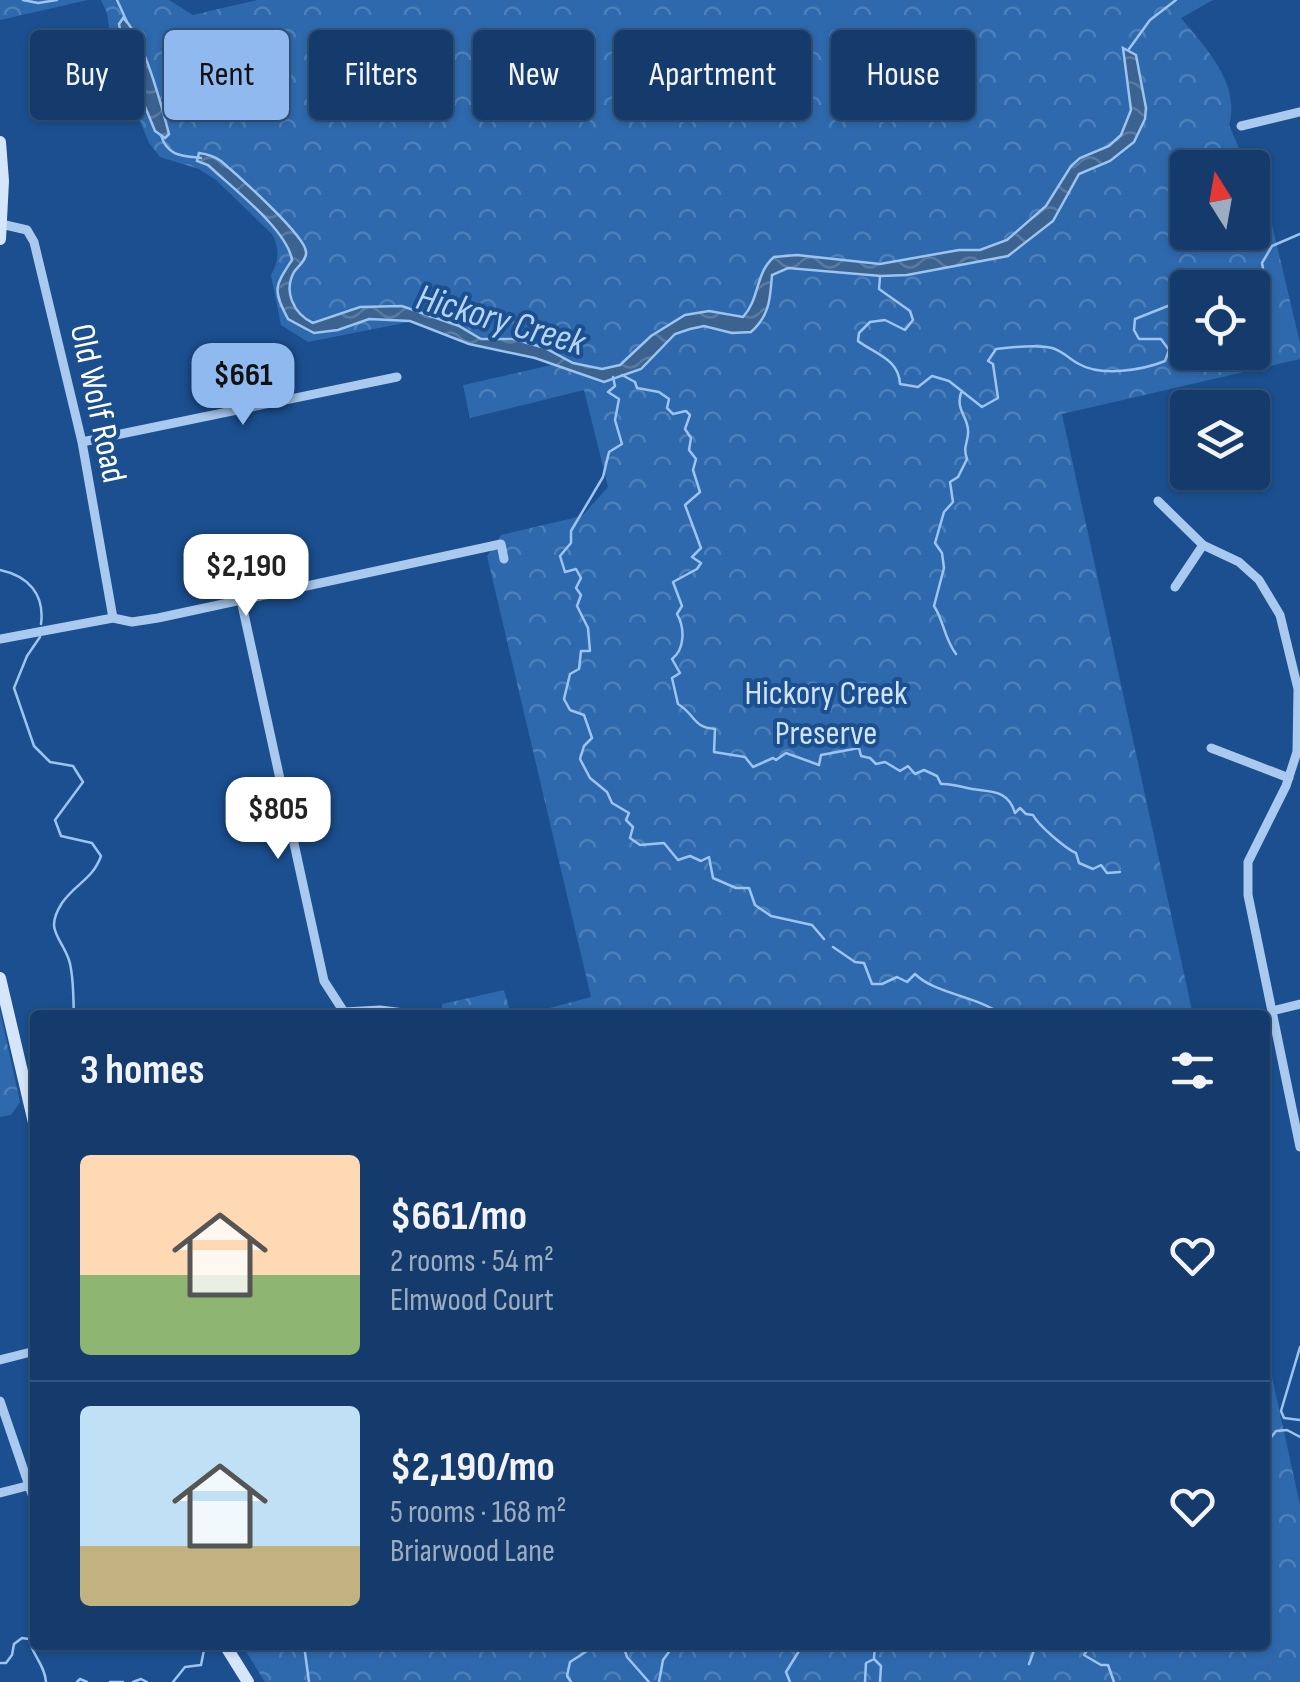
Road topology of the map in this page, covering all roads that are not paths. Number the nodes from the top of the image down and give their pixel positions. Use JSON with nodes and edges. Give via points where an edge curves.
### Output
{"nodes":[{"id":1,"x":1300,"y":112,"type":"edge"},
{"id":2,"x":1241,"y":126,"type":"dead end"},
{"id":3,"x":0,"y":142,"type":"edge"},
{"id":4,"x":1,"y":224,"type":"edge"},
{"id":5,"x":0,"y":239,"type":"edge"},
{"id":6,"x":397,"y":377,"type":"dead end"},
{"id":7,"x":82,"y":442,"type":"junction"},
{"id":8,"x":1158,"y":501,"type":"dead end"},
{"id":9,"x":1203,"y":546,"type":"junction"},
{"id":10,"x":504,"y":559,"type":"dead end"},
{"id":11,"x":1175,"y":587,"type":"dead end"},
{"id":12,"x":240,"y":600,"type":"junction"},
{"id":13,"x":112,"y":618,"type":"junction"},
{"id":14,"x":0,"y":638,"type":"edge"},
{"id":15,"x":1211,"y":748,"type":"dead end"},
{"id":16,"x":1289,"y":778,"type":"junction"},
{"id":17,"x":0,"y":978,"type":"edge"},
{"id":18,"x":1300,"y":1004,"type":"edge"},
{"id":19,"x":343,"y":1010,"type":"edge"},
{"id":20,"x":1272,"y":1011,"type":"junction"},
{"id":21,"x":30,"y":1106,"type":"edge"},
{"id":22,"x":1300,"y":1147,"type":"edge"},
{"id":23,"x":30,"y":1352,"type":"edge"},
{"id":24,"x":0,"y":1360,"type":"edge"},
{"id":25,"x":0,"y":1401,"type":"edge"},
{"id":26,"x":27,"y":1486,"type":"junction"},
{"id":27,"x":30,"y":1492,"type":"edge"},
{"id":28,"x":0,"y":1493,"type":"edge"},
{"id":29,"x":228,"y":1650,"type":"edge"},
{"id":30,"x":248,"y":1682,"type":"edge"}],
"edges":[{"from":1,"to":2,"type":"street"},
{"from":3,"to":4,"type":"main road"},
{"from":4,"to":5,"type":"main road"},
{"from":4,"to":7,"type":"street","name":"Old Wolf Road","via":[[28,230],[34,242]]},
{"from":6,"to":7,"type":"street"},
{"from":7,"to":13,"type":"street","name":"Old Wolf Road"},
{"from":8,"to":9,"type":"street"},
{"from":9,"to":11,"type":"street"},
{"from":9,"to":16,"type":"street","via":[[1239,562],[1280,615],[1298,688],[1298,752]]},
{"from":10,"to":12,"type":"street","via":[[501,544]]},
{"from":12,"to":13,"type":"street","via":[[132,622]]},
{"from":12,"to":19,"type":"street","via":[[324,981]]},
{"from":13,"to":14,"type":"street"},
{"from":15,"to":16,"type":"street"},
{"from":16,"to":20,"type":"street","via":[[1248,862],[1248,895]]},
{"from":17,"to":21,"type":"main road"},
{"from":18,"to":20,"type":"street"},
{"from":20,"to":22,"type":"street"},
{"from":23,"to":24,"type":"street"},
{"from":25,"to":26,"type":"street"},
{"from":26,"to":27,"type":"street"},
{"from":26,"to":28,"type":"street"},
{"from":29,"to":30,"type":"main road"}]}
